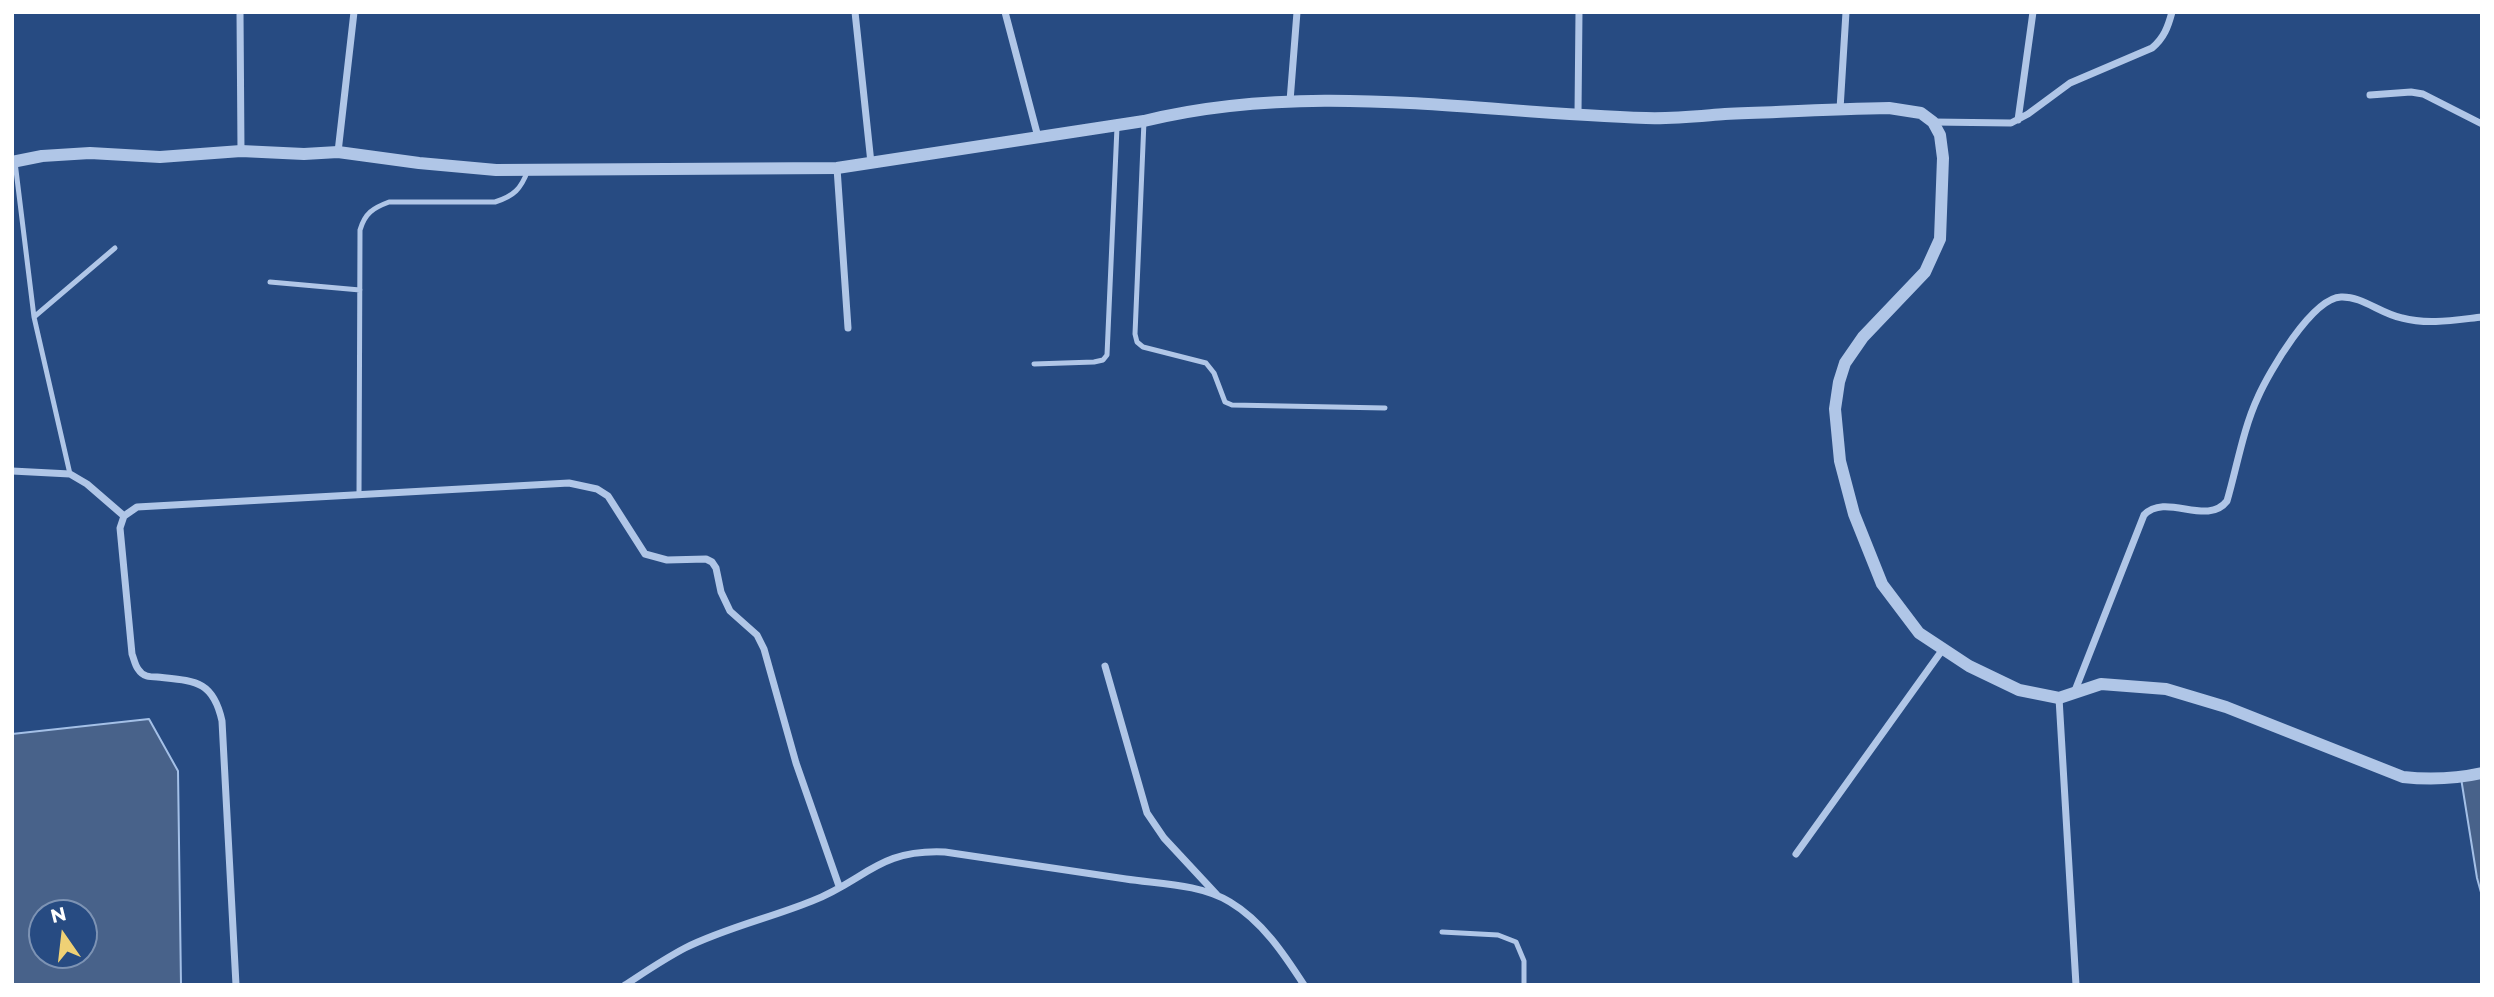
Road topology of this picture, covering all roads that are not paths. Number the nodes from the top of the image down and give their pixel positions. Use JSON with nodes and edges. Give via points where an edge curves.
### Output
{"nodes":[{"id":1,"x":240,"y":12,"type":"edge"},
{"id":2,"x":354,"y":12,"type":"edge"},
{"id":3,"x":855,"y":12,"type":"edge"},
{"id":4,"x":1005,"y":12,"type":"edge"},
{"id":5,"x":1297,"y":12,"type":"edge"},
{"id":6,"x":1579,"y":12,"type":"edge"},
{"id":7,"x":1846,"y":12,"type":"edge"},
{"id":8,"x":2033,"y":12,"type":"edge"},
{"id":9,"x":2172,"y":12,"type":"edge"},
{"id":10,"x":2370,"y":95,"type":"dead end"},
{"id":11,"x":1290,"y":101,"type":"junction"},
{"id":12,"x":1840,"y":109,"type":"junction"},
{"id":13,"x":1578,"y":113,"type":"junction"},
{"id":14,"x":2018,"y":120,"type":"junction"},
{"id":15,"x":1144,"y":121,"type":"junction"},
{"id":16,"x":1933,"y":122,"type":"junction"},
{"id":17,"x":1117,"y":124,"type":"junction"},
{"id":18,"x":2482,"y":124,"type":"edge"},
{"id":19,"x":1038,"y":137,"type":"junction"},
{"id":20,"x":241,"y":151,"type":"junction"},
{"id":21,"x":338,"y":152,"type":"junction"},
{"id":22,"x":13,"y":162,"type":"edge"},
{"id":23,"x":871,"y":163,"type":"junction"},
{"id":24,"x":837,"y":168,"type":"junction"},
{"id":25,"x":528,"y":170,"type":"junction"},
{"id":26,"x":115,"y":248,"type":"dead end"},
{"id":27,"x":270,"y":282,"type":"dead end"},
{"id":28,"x":360,"y":290,"type":"junction"},
{"id":29,"x":34,"y":317,"type":"junction"},
{"id":30,"x":2482,"y":317,"type":"edge"},
{"id":31,"x":848,"y":328,"type":"dead end"},
{"id":32,"x":1034,"y":364,"type":"dead end"},
{"id":33,"x":1385,"y":408,"type":"dead end"},
{"id":34,"x":12,"y":471,"type":"edge"},
{"id":35,"x":70,"y":474,"type":"junction"},
{"id":36,"x":359,"y":495,"type":"junction"},
{"id":37,"x":124,"y":516,"type":"junction"},
{"id":38,"x":1942,"y":649,"type":"junction"},
{"id":39,"x":1105,"y":666,"type":"dead end"},
{"id":40,"x":2074,"y":693,"type":"junction"},
{"id":41,"x":2059,"y":698,"type":"junction"},
{"id":42,"x":2482,"y":773,"type":"edge"},
{"id":43,"x":1796,"y":854,"type":"dead end"},
{"id":44,"x":839,"y":886,"type":"junction"},
{"id":45,"x":1217,"y":895,"type":"junction"},
{"id":46,"x":1442,"y":932,"type":"dead end"},
{"id":47,"x":236,"y":985,"type":"edge"},
{"id":48,"x":625,"y":985,"type":"edge"},
{"id":49,"x":1304,"y":985,"type":"edge"},
{"id":50,"x":1524,"y":985,"type":"edge"},
{"id":51,"x":2076,"y":985,"type":"edge"}],
"edges":[{"from":1,"to":20,"type":"street"},
{"from":2,"to":21,"type":"street"},
{"from":3,"to":23,"type":"street"},
{"from":4,"to":19,"type":"street"},
{"from":5,"to":11,"type":"street"},
{"from":6,"to":13,"type":"street"},
{"from":7,"to":12,"type":"street"},
{"from":8,"to":14,"type":"street"},
{"from":9,"to":14,"type":"street","via":[[2160,41],[2152,48],[2070,83]]},
{"from":10,"to":18,"type":"street","via":[[2423,94]]},
{"from":11,"to":13,"type":"street"},
{"from":11,"to":15,"type":"street","via":[[1190,110]]},
{"from":12,"to":13,"type":"street","via":[[1647,118]]},
{"from":12,"to":16,"type":"street","via":[[1911,110]]},
{"from":14,"to":16,"type":"street","via":[[2003,124]]},
{"from":15,"to":17,"type":"street"},
{"from":15,"to":33,"type":"lane","via":[[1136,342],[1206,363],[1225,402],[1232,405]]},
{"from":16,"to":38,"type":"street","via":[[1943,158],[1940,239],[1934,257],[1845,363],[1835,409],[1840,461],[1854,514],[1882,584],[1919,634]]},
{"from":17,"to":19,"type":"street"},
{"from":17,"to":32,"type":"lane","via":[[1107,355],[1094,362]]},
{"from":19,"to":23,"type":"street"},
{"from":20,"to":21,"type":"street"},
{"from":20,"to":22,"type":"street","via":[[160,157],[78,154]]},
{"from":21,"to":25,"type":"street"},
{"from":22,"to":29,"type":"lane"},
{"from":23,"to":24,"type":"street"},
{"from":24,"to":25,"type":"street"},
{"from":24,"to":31,"type":"street"},
{"from":25,"to":28,"type":"lane","via":[[516,193],[495,202],[389,202],[373,208],[363,218],[360,230]]},
{"from":26,"to":29,"type":"lane"},
{"from":27,"to":28,"type":"lane"},
{"from":28,"to":36,"type":"lane"},
{"from":29,"to":35,"type":"lane"},
{"from":30,"to":40,"type":"street","via":[[2424,322],[2338,297],[2314,310],[2257,399],[2223,506],[2207,511],[2161,507],[2144,514]]},
{"from":34,"to":35,"type":"street"},
{"from":35,"to":37,"type":"street"},
{"from":36,"to":37,"type":"street","via":[[137,508]]},
{"from":36,"to":44,"type":"street","via":[[584,485],[608,496],[645,554],[712,562],[730,611],[757,635],[764,649],[796,763]]},
{"from":37,"to":47,"type":"street","via":[[120,528],[132,654],[138,670],[146,676],[207,687],[218,702]]},
{"from":38,"to":41,"type":"street","via":[[2019,690]]},
{"from":38,"to":43,"type":"street"},
{"from":39,"to":45,"type":"street","via":[[1147,813]]},
{"from":40,"to":41,"type":"street"},
{"from":40,"to":42,"type":"street","via":[[2101,684],[2166,689],[2226,707],[2403,777],[2462,778]]},
{"from":41,"to":51,"type":"street"},
{"from":44,"to":45,"type":"street","via":[[892,858],[922,851]]},
{"from":44,"to":48,"type":"street","via":[[813,901],[686,948]]},
{"from":45,"to":49,"type":"street","via":[[1242,910],[1271,938]]},
{"from":46,"to":50,"type":"lane","via":[[1499,935],[1516,942],[1524,961]]}]}
